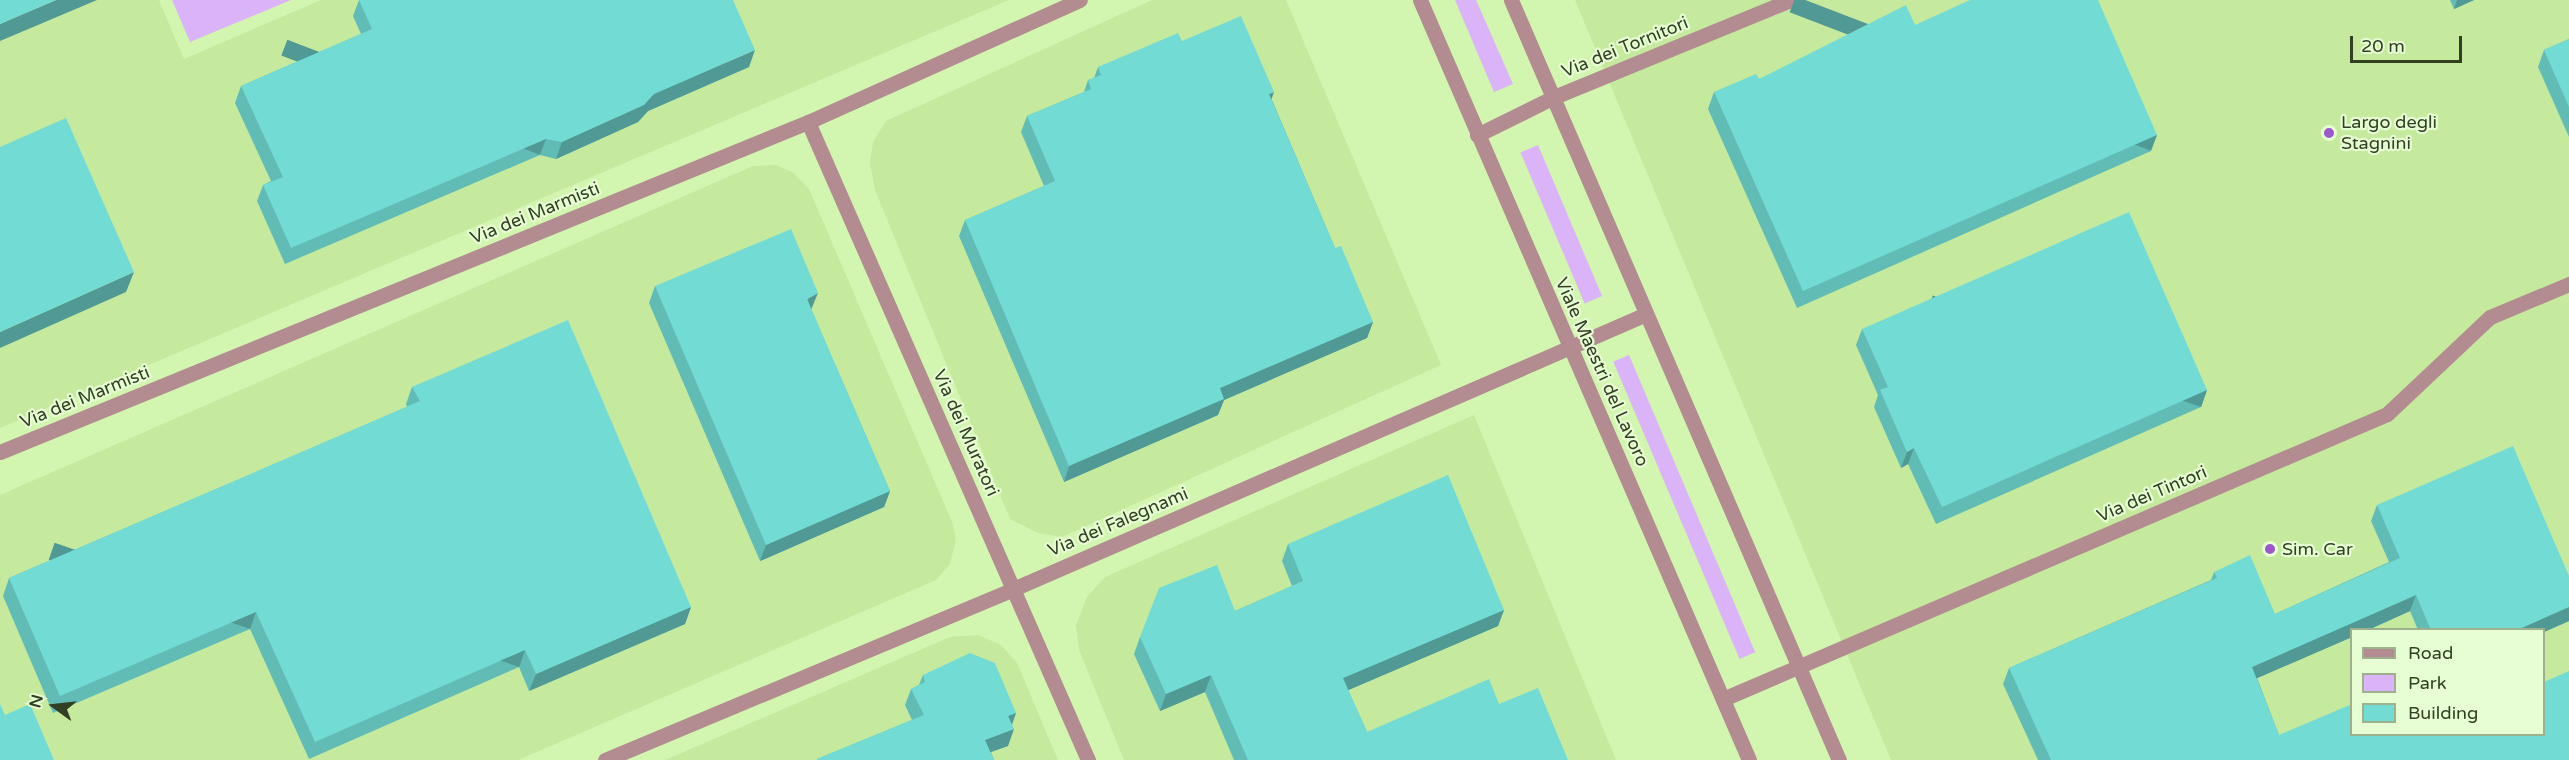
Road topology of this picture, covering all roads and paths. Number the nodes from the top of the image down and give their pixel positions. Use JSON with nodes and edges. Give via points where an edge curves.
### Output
{"nodes":[{"id":1,"x":1080,"y":0,"type":"edge"},
{"id":2,"x":1420,"y":0,"type":"edge"},
{"id":3,"x":1511,"y":0,"type":"edge"},
{"id":4,"x":1791,"y":0,"type":"edge"},
{"id":5,"x":1554,"y":97,"type":"junction"},
{"id":6,"x":808,"y":122,"type":"junction"},
{"id":7,"x":1477,"y":135,"type":"junction"},
{"id":8,"x":2569,"y":284,"type":"edge"},
{"id":9,"x":1644,"y":315,"type":"junction"},
{"id":10,"x":1570,"y":346,"type":"junction"},
{"id":11,"x":0,"y":452,"type":"edge"},
{"id":12,"x":1013,"y":589,"type":"junction"},
{"id":13,"x":1799,"y":667,"type":"junction"},
{"id":14,"x":1723,"y":699,"type":"junction"},
{"id":15,"x":605,"y":760,"type":"edge"},
{"id":16,"x":1088,"y":760,"type":"edge"},
{"id":17,"x":1749,"y":760,"type":"edge"},
{"id":18,"x":1839,"y":760,"type":"edge"}],
"edges":[{"from":1,"to":6,"type":"street","name":"Via dei Marmisti"},
{"from":2,"to":7,"type":"street","name":"Viale Maestri del Lavoro"},
{"from":3,"to":5,"type":"street"},
{"from":4,"to":5,"type":"street","name":"Via dei Tornitori"},
{"from":5,"to":7,"type":"street","name":"Via dei Tornitori"},
{"from":5,"to":9,"type":"street"},
{"from":6,"to":11,"type":"street","name":"Via dei Marmisti"},
{"from":6,"to":12,"type":"street","name":"Via dei Muratori"},
{"from":7,"to":10,"type":"street","name":"Viale Maestri del Lavoro"},
{"from":8,"to":13,"type":"street","name":"Via dei Tintori","via":[[2490,317],[2387,414]]},
{"from":9,"to":10,"type":"street","name":"Via dei Falegnami"},
{"from":9,"to":13,"type":"street"},
{"from":10,"to":12,"type":"street","name":"Via dei Falegnami"},
{"from":10,"to":14,"type":"street","name":"Viale Maestri del Lavoro"},
{"from":12,"to":15,"type":"street","name":"Via dei Falegnami"},
{"from":12,"to":16,"type":"street","name":"Via dei Muratori"},
{"from":13,"to":14,"type":"street","name":"Via dei Tintori"},
{"from":13,"to":18,"type":"street"},
{"from":14,"to":17,"type":"street","name":"Viale Maestri del Lavoro"}]}
